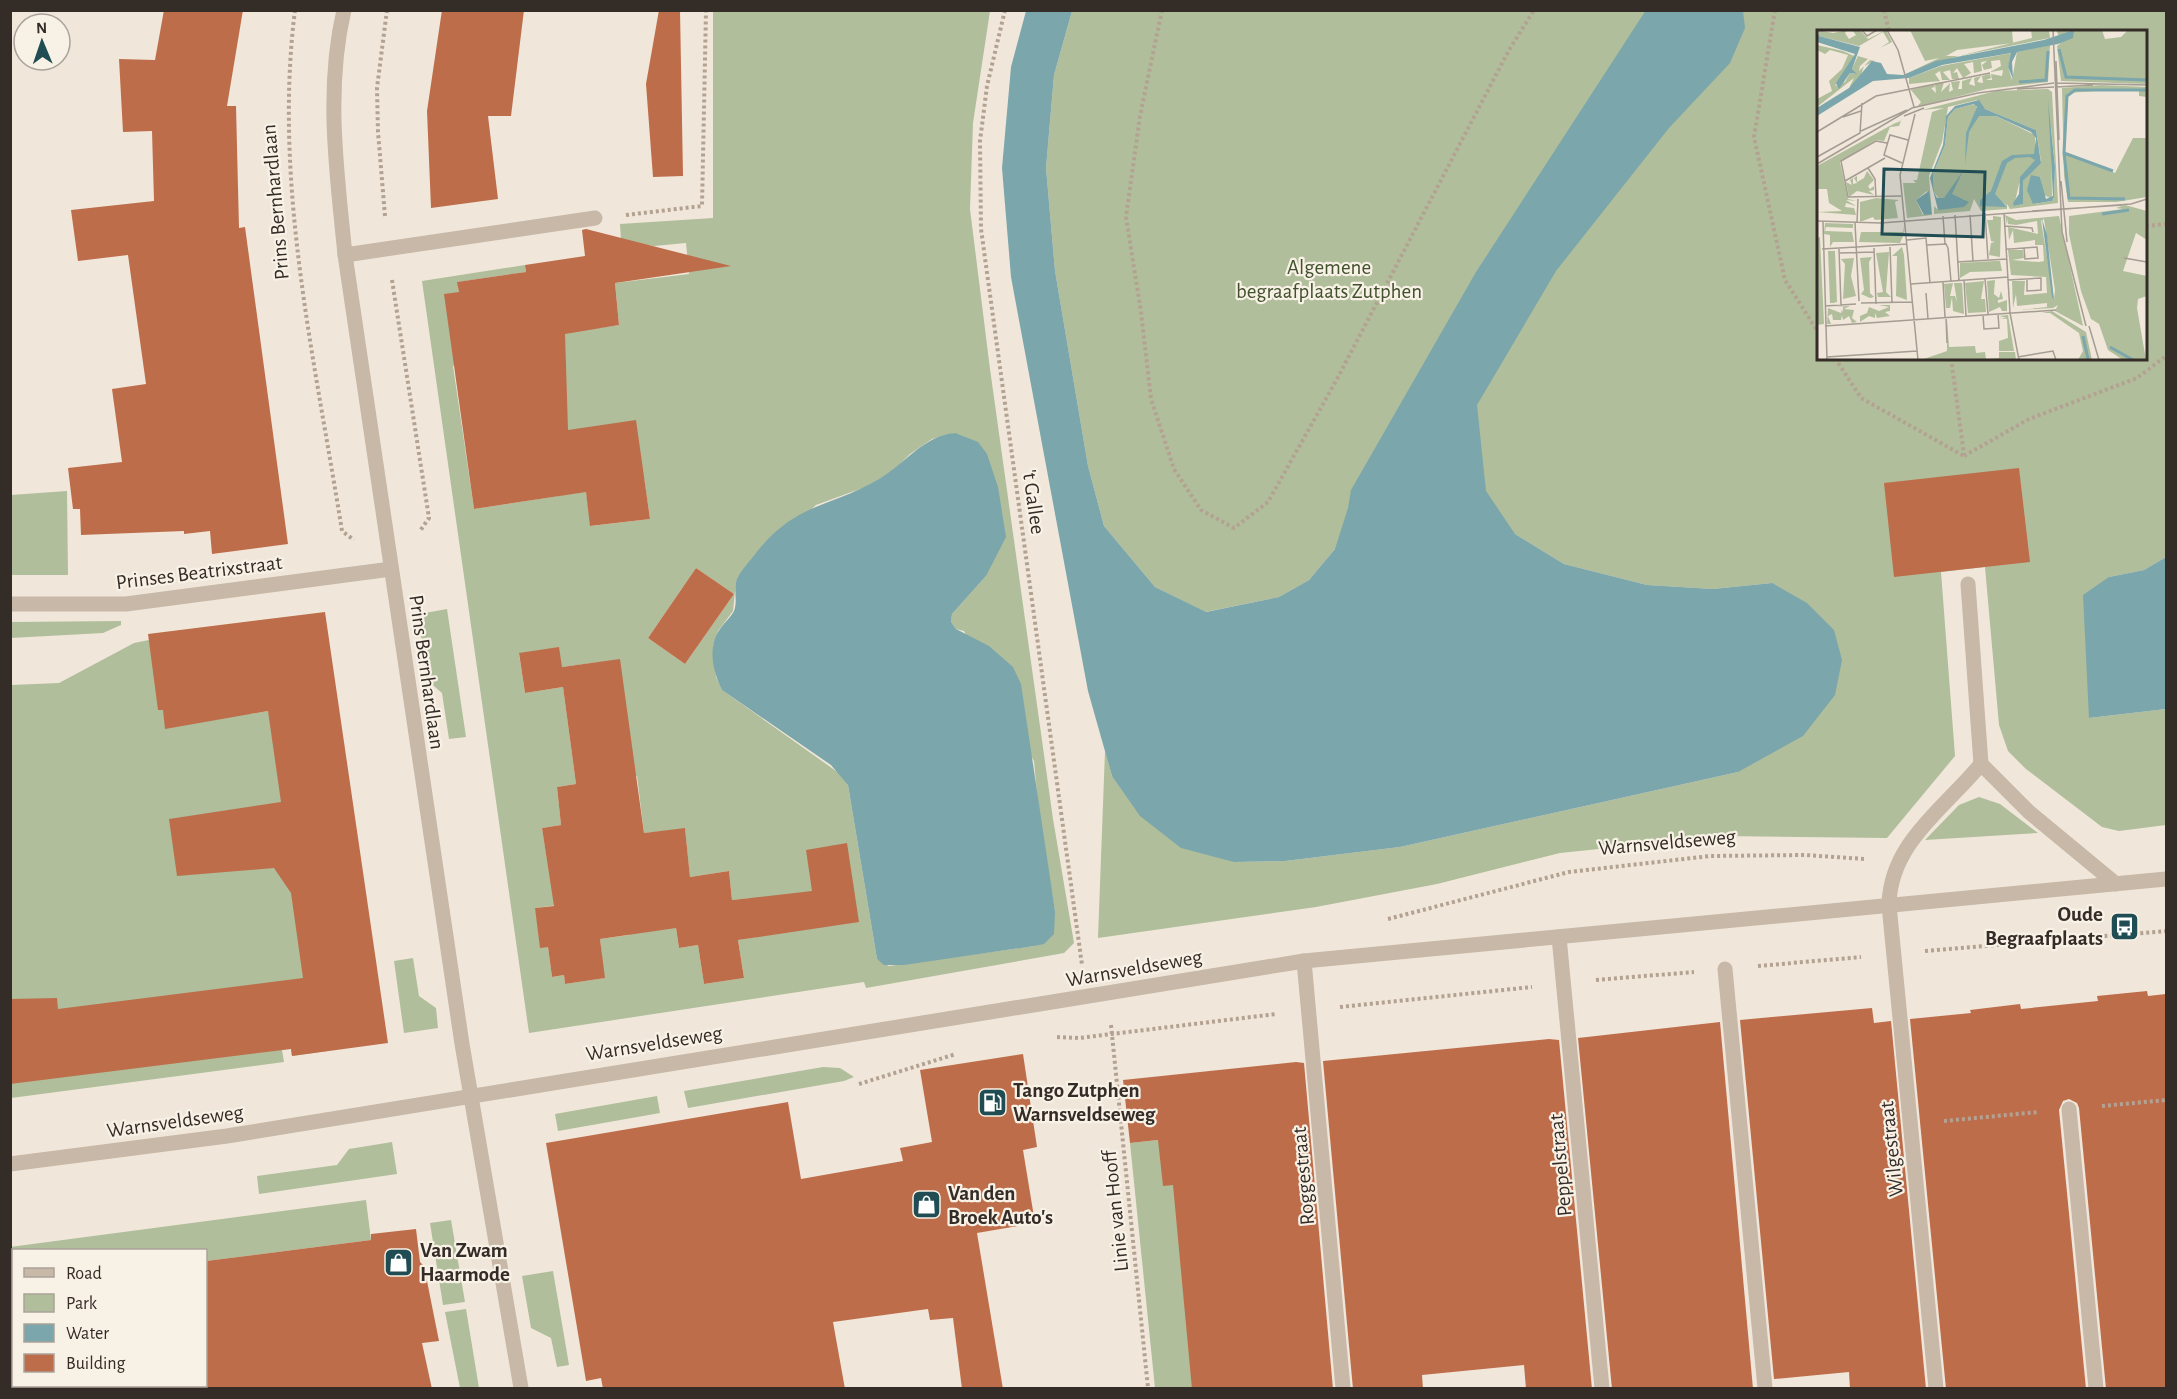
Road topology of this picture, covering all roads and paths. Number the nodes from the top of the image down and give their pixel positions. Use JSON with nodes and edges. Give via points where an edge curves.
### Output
{"nodes":[{"id":1,"x":294,"y":10,"type":"edge"},
{"id":2,"x":344,"y":10,"type":"edge"},
{"id":3,"x":706,"y":10,"type":"edge"},
{"id":4,"x":1005,"y":10,"type":"edge"},
{"id":5,"x":1162,"y":10,"type":"edge"},
{"id":6,"x":1534,"y":10,"type":"edge"},
{"id":7,"x":1775,"y":10,"type":"edge"},
{"id":8,"x":1884,"y":10,"type":"edge"},
{"id":9,"x":1889,"y":30,"type":"edge"},
{"id":10,"x":595,"y":218,"type":"joint"},
{"id":11,"x":2166,"y":224,"type":"edge"},
{"id":12,"x":2147,"y":226,"type":"edge"},
{"id":13,"x":345,"y":255,"type":"junction"},
{"id":14,"x":1817,"y":330,"type":"edge"},
{"id":15,"x":2166,"y":356,"type":"edge"},
{"id":16,"x":1837,"y":360,"type":"edge"},
{"id":17,"x":1951,"y":360,"type":"edge"},
{"id":18,"x":1964,"y":456,"type":"junction"},
{"id":19,"x":342,"y":531,"type":"dead end"},
{"id":20,"x":391,"y":569,"type":"junction"},
{"id":21,"x":1968,"y":584,"type":"dead end"},
{"id":22,"x":10,"y":604,"type":"edge"},
{"id":23,"x":1981,"y":764,"type":"junction"},
{"id":24,"x":1898,"y":861,"type":"junction"},
{"id":25,"x":2166,"y":879,"type":"edge"},
{"id":26,"x":2116,"y":884,"type":"junction"},
{"id":27,"x":1889,"y":904,"type":"junction"},
{"id":28,"x":1384,"y":920,"type":"dead end"},
{"id":29,"x":1559,"y":937,"type":"junction"},
{"id":30,"x":1304,"y":961,"type":"junction"},
{"id":31,"x":1725,"y":969,"type":"dead end"},
{"id":32,"x":1108,"y":994,"type":"junction"},
{"id":33,"x":1084,"y":998,"type":"junction"},
{"id":34,"x":961,"y":1052,"type":"dead end"},
{"id":35,"x":859,"y":1084,"type":"dead end"},
{"id":36,"x":470,"y":1095,"type":"junction"},
{"id":37,"x":2069,"y":1109,"type":"dead end"},
{"id":38,"x":10,"y":1164,"type":"edge"},
{"id":39,"x":521,"y":1389,"type":"edge"},
{"id":40,"x":1148,"y":1389,"type":"edge"},
{"id":41,"x":1343,"y":1389,"type":"edge"},
{"id":42,"x":1602,"y":1389,"type":"edge"},
{"id":43,"x":1765,"y":1389,"type":"edge"},
{"id":44,"x":1936,"y":1389,"type":"edge"},
{"id":45,"x":2096,"y":1389,"type":"edge"}],
"edges":[{"from":1,"to":19,"type":"path","name":"Prins Bernhardlaan","via":[[288,131],[299,262]]},
{"from":2,"to":13,"type":"street","name":"Prins Bernhardlaan","via":[[337,42],[333,129]]},
{"from":3,"to":10,"type":"path","via":[[702,206]]},
{"from":4,"to":33,"type":"path","name":"'t Gallee","via":[[987,86],[980,141],[981,229]]},
{"from":5,"to":6,"type":"path","via":[[1140,116],[1126,217],[1151,399],[1174,469],[1201,510],[1234,528],[1268,502]]},
{"from":7,"to":14,"type":"path","via":[[1754,137],[1785,280]]},
{"from":8,"to":9,"type":"path"},
{"from":10,"to":13,"type":"street"},
{"from":11,"to":12,"type":"path"},
{"from":13,"to":20,"type":"street","name":"Prins Bernhardlaan"},
{"from":15,"to":18,"type":"path","via":[[2137,378],[2029,419]]},
{"from":16,"to":18,"type":"path","via":[[1861,398]]},
{"from":17,"to":18,"type":"path"},
{"from":20,"to":22,"type":"street","name":"Prinses Beatrixstraat","via":[[126,604]]},
{"from":20,"to":36,"type":"street","name":"Prins Bernhardlaan"},
{"from":21,"to":23,"type":"street"},
{"from":23,"to":24,"type":"street","name":"Wilgestraat","via":[[1914,835]]},
{"from":23,"to":26,"type":"street","via":[[2030,812]]},
{"from":24,"to":27,"type":"street","name":"Wilgestraat"},
{"from":24,"to":28,"type":"path","name":"Warnsveldseweg","via":[[1804,855],[1710,856],[1569,872]]},
{"from":25,"to":26,"type":"street","name":"Warnsveldseweg"},
{"from":26,"to":27,"type":"street","name":"Warnsveldseweg"},
{"from":27,"to":29,"type":"street","name":"Warnsveldseweg"},
{"from":27,"to":44,"type":"street","name":"Wilgestraat"},
{"from":29,"to":30,"type":"street","name":"Warnsveldseweg"},
{"from":29,"to":42,"type":"street","name":"Peppelstraat"},
{"from":30,"to":32,"type":"street","name":"Warnsveldseweg"},
{"from":30,"to":41,"type":"street","name":"Roggestraat"},
{"from":31,"to":43,"type":"street"},
{"from":32,"to":33,"type":"street","name":"Warnsveldseweg"},
{"from":32,"to":40,"type":"path","name":"Linie van Hooff"},
{"from":33,"to":36,"type":"street","name":"Warnsveldseweg"},
{"from":34,"to":35,"type":"path"},
{"from":36,"to":38,"type":"street","name":"Warnsveldseweg","via":[[227,1136]]},
{"from":36,"to":39,"type":"street","name":"Prins Bernhardlaan"},
{"from":37,"to":45,"type":"street"}]}
